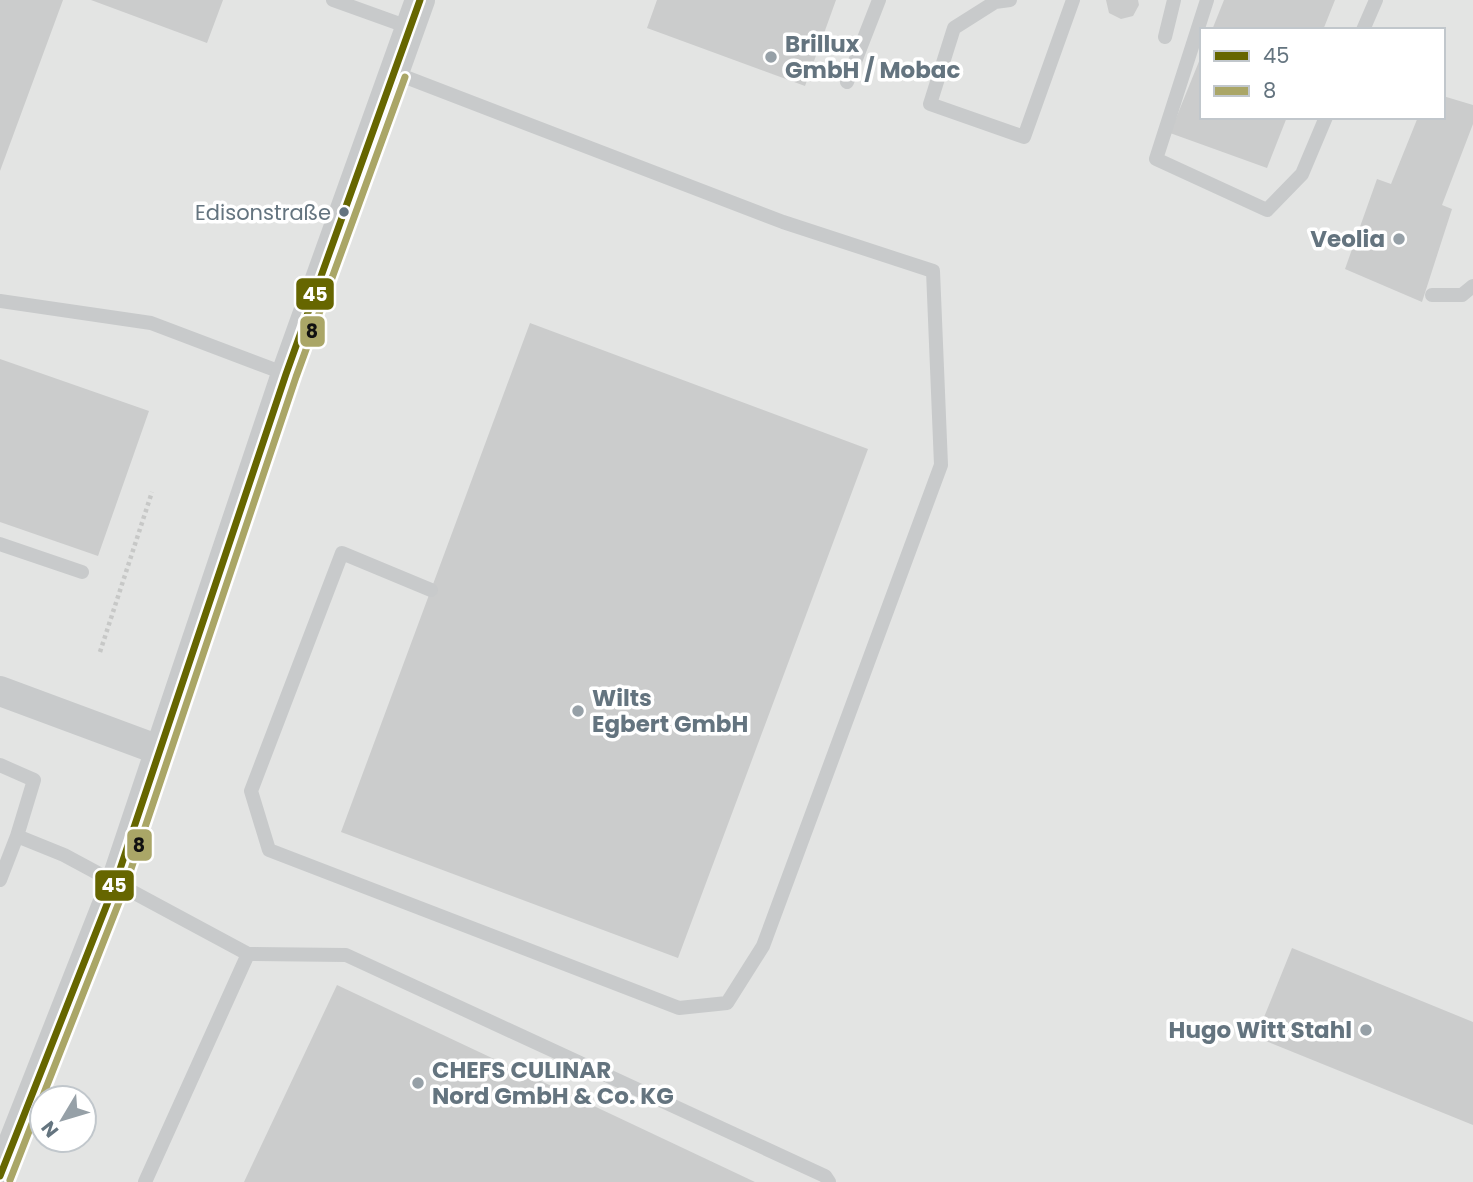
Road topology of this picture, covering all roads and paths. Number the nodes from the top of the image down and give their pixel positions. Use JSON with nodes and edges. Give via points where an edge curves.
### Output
{"nodes":[{"id":1,"x":333,"y":0,"type":"edge"},
{"id":2,"x":420,"y":0,"type":"edge"},
{"id":3,"x":878,"y":0,"type":"edge"},
{"id":4,"x":1010,"y":0,"type":"edge"},
{"id":5,"x":1073,"y":0,"type":"edge"},
{"id":6,"x":1174,"y":0,"type":"edge"},
{"id":7,"x":1207,"y":0,"type":"edge"},
{"id":8,"x":1376,"y":0,"type":"edge"},
{"id":9,"x":411,"y":28,"type":"junction"},
{"id":10,"x":1364,"y":28,"type":"edge"},
{"id":11,"x":1165,"y":37,"type":"dead end"},
{"id":12,"x":395,"y":73,"type":"junction"},
{"id":13,"x":847,"y":82,"type":"dead end"},
{"id":14,"x":1325,"y":119,"type":"edge"},
{"id":15,"x":1473,"y":286,"type":"edge"},
{"id":16,"x":1432,"y":295,"type":"dead end"},
{"id":17,"x":0,"y":301,"type":"edge"},
{"id":18,"x":286,"y":374,"type":"junction"},
{"id":19,"x":152,"y":492,"type":"dead end"},
{"id":20,"x":0,"y":544,"type":"edge"},
{"id":21,"x":82,"y":572,"type":"dead end"},
{"id":22,"x":431,"y":590,"type":"dead end"},
{"id":23,"x":100,"y":652,"type":"dead end"},
{"id":24,"x":0,"y":691,"type":"edge"},
{"id":25,"x":159,"y":750,"type":"junction"},
{"id":26,"x":0,"y":765,"type":"edge"},
{"id":27,"x":17,"y":836,"type":"junction"},
{"id":28,"x":0,"y":880,"type":"edge"},
{"id":29,"x":115,"y":884,"type":"junction"},
{"id":30,"x":248,"y":954,"type":"junction"},
{"id":31,"x":3,"y":1162,"type":"edge"},
{"id":32,"x":145,"y":1182,"type":"edge"},
{"id":33,"x":829,"y":1182,"type":"edge"}],
"edges":[{"from":1,"to":9,"type":"lane"},
{"from":2,"to":9,"type":"street"},
{"from":3,"to":13,"type":"lane"},
{"from":4,"to":5,"type":"lane","via":[[995,2],[954,28],[930,104],[1024,137]]},
{"from":6,"to":11,"type":"lane"},
{"from":7,"to":14,"type":"lane","via":[[1156,159],[1267,210],[1302,174]]},
{"from":8,"to":10,"type":"lane"},
{"from":9,"to":12,"type":"street"},
{"from":12,"to":18,"type":"street"},
{"from":12,"to":22,"type":"lane","via":[[783,222],[933,271],[941,465],[763,946],[727,1003],[679,1008],[269,850],[251,790],[342,553]]},
{"from":15,"to":16,"type":"lane","via":[[1462,295]]},
{"from":17,"to":18,"type":"lane","via":[[151,323]]},
{"from":18,"to":25,"type":"street"},
{"from":19,"to":23,"type":"path"},
{"from":20,"to":21,"type":"lane"},
{"from":24,"to":25,"type":"street"},
{"from":25,"to":29,"type":"street"},
{"from":26,"to":27,"type":"lane","via":[[34,780]]},
{"from":27,"to":28,"type":"lane"},
{"from":27,"to":29,"type":"lane","via":[[64,855]]},
{"from":29,"to":30,"type":"lane"},
{"from":29,"to":31,"type":"street"},
{"from":30,"to":32,"type":"lane"},
{"from":30,"to":33,"type":"lane","via":[[346,955],[825,1176]]}]}
